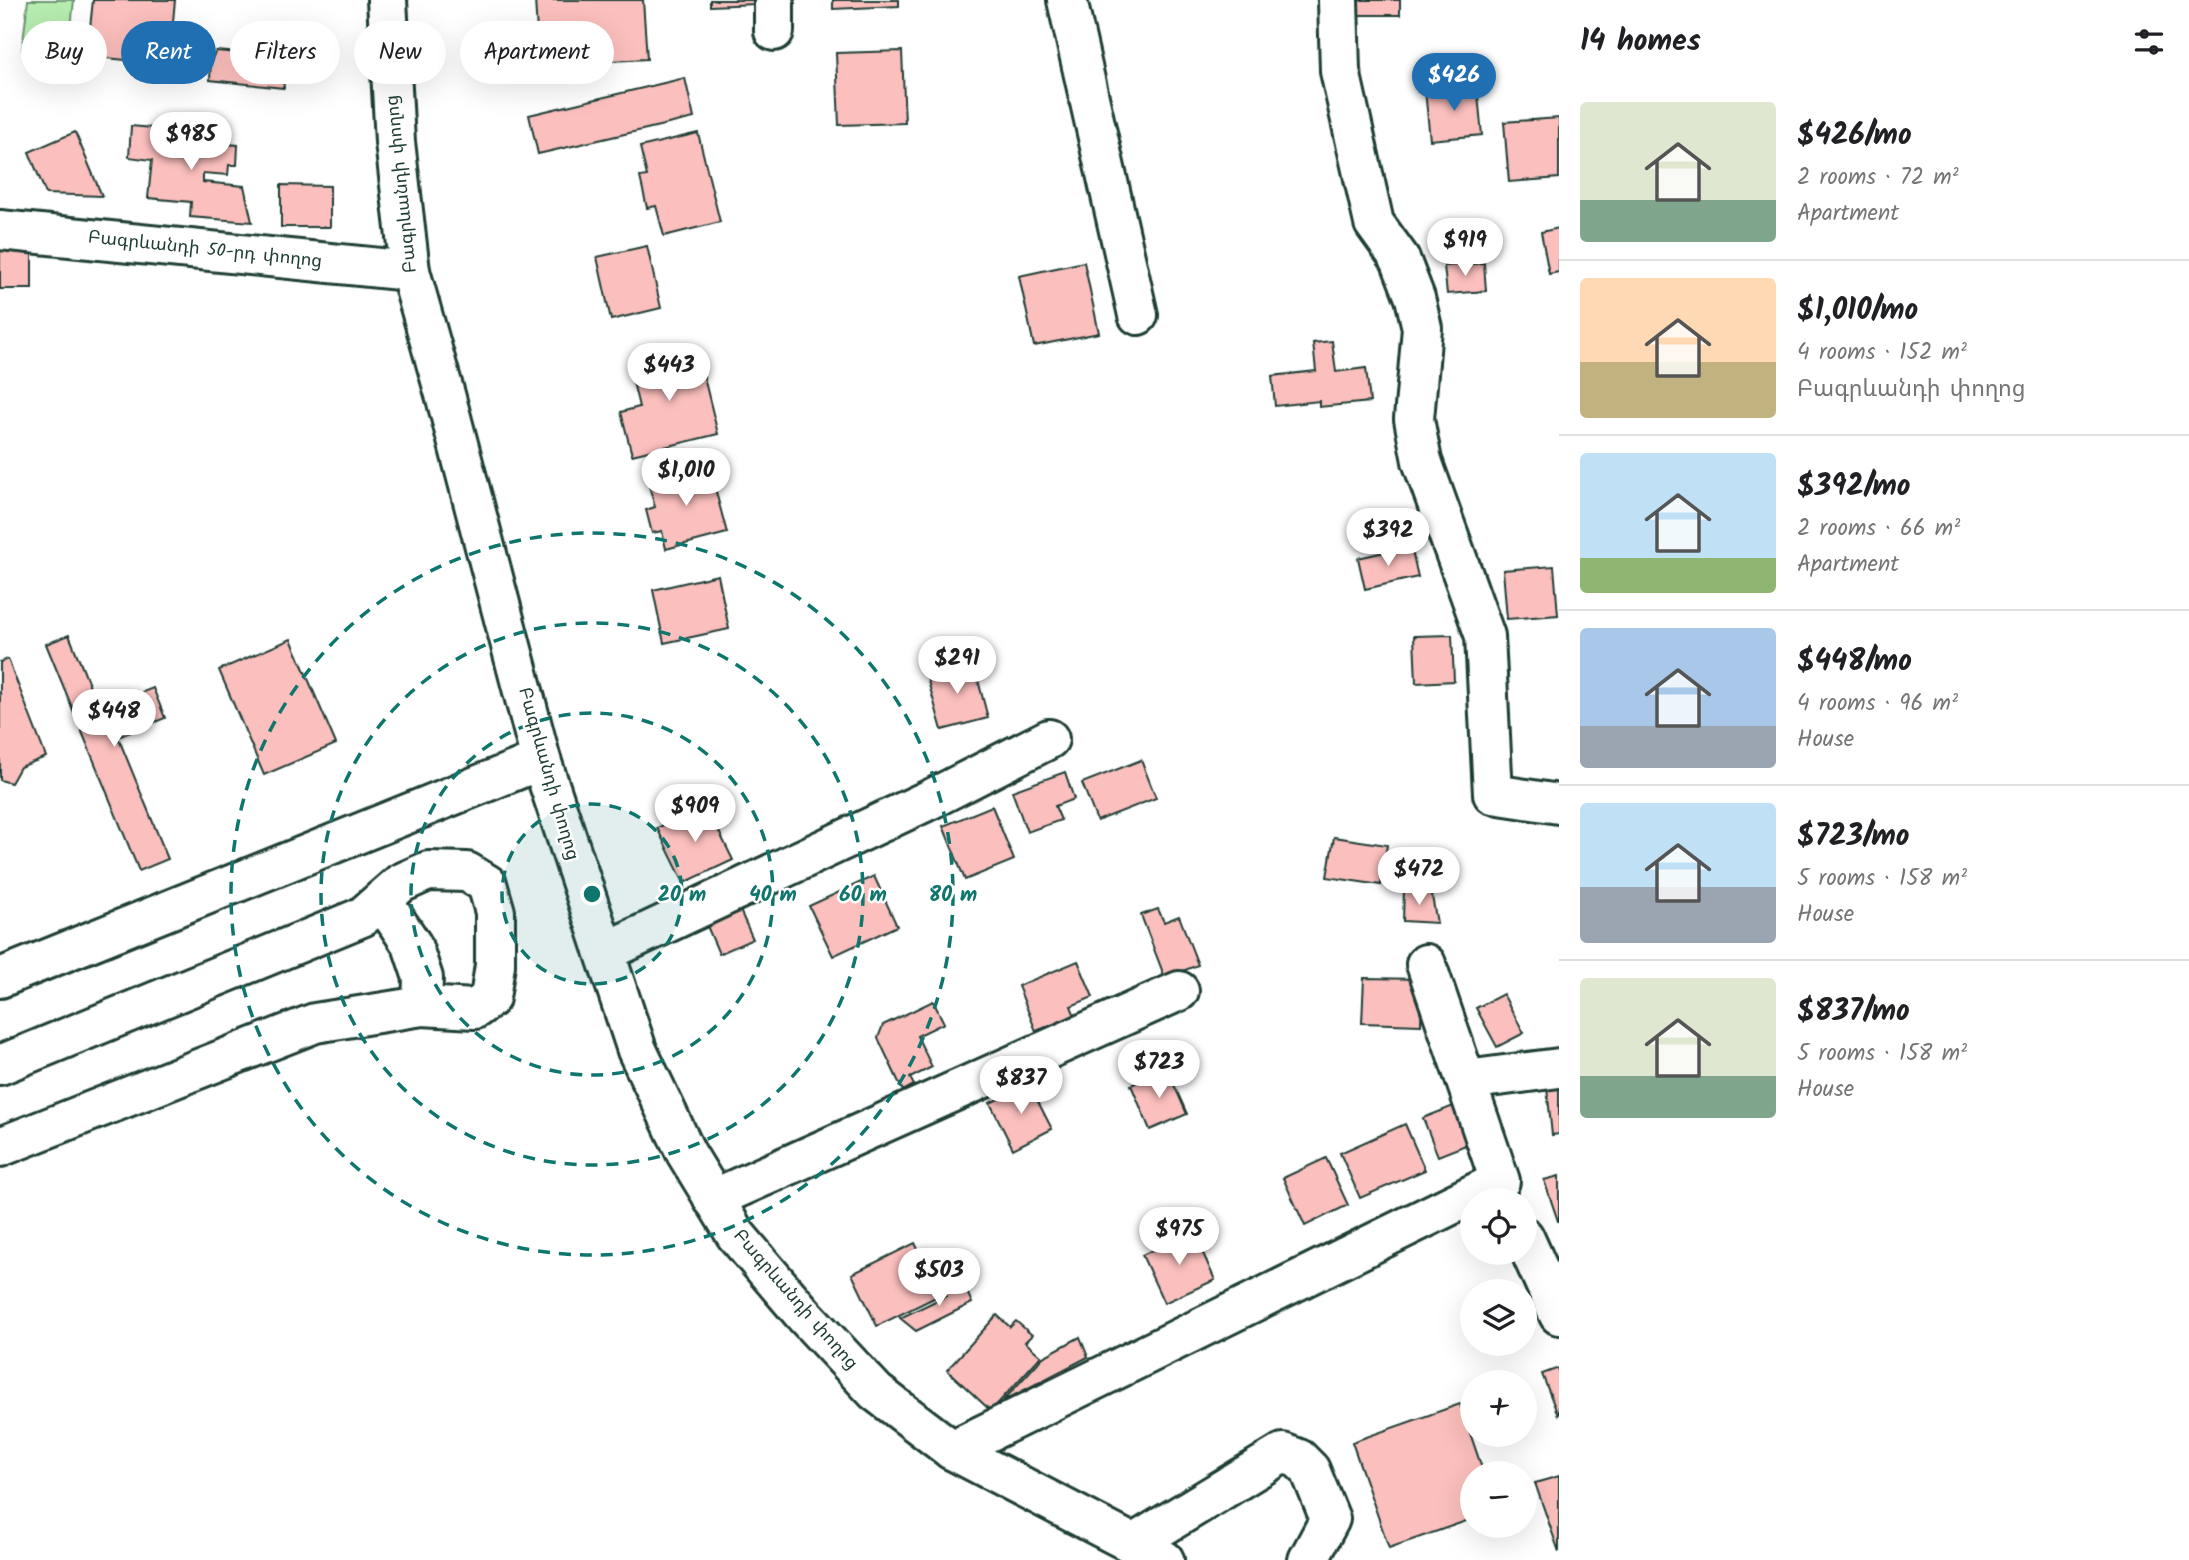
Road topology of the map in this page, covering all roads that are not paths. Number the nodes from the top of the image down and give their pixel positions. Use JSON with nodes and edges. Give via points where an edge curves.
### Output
{"nodes":[{"id":1,"x":387,"y":0,"type":"edge"},
{"id":2,"x":1068,"y":0,"type":"edge"},
{"id":3,"x":1338,"y":0,"type":"edge"},
{"id":4,"x":0,"y":230,"type":"edge"},
{"id":5,"x":410,"y":271,"type":"junction"},
{"id":6,"x":1138,"y":315,"type":"dead end"},
{"id":7,"x":1049,"y":739,"type":"dead end"},
{"id":8,"x":541,"y":760,"type":"junction"},
{"id":9,"x":1559,"y":804,"type":"edge"},
{"id":10,"x":382,"y":900,"type":"junction"},
{"id":11,"x":605,"y":952,"type":"junction"},
{"id":12,"x":1426,"y":964,"type":"dead end"},
{"id":13,"x":0,"y":978,"type":"edge"},
{"id":14,"x":1179,"y":991,"type":"dead end"},
{"id":15,"x":422,"y":1006,"type":"junction"},
{"id":16,"x":0,"y":1065,"type":"edge"},
{"id":17,"x":1559,"y":1068,"type":"edge"},
{"id":18,"x":1466,"y":1080,"type":"junction"},
{"id":19,"x":0,"y":1147,"type":"edge"},
{"id":20,"x":1503,"y":1188,"type":"edge"},
{"id":21,"x":713,"y":1199,"type":"junction"},
{"id":22,"x":1460,"y":1212,"type":"edge"},
{"id":23,"x":1537,"y":1265,"type":"edge"},
{"id":24,"x":1559,"y":1315,"type":"edge"},
{"id":25,"x":951,"y":1450,"type":"junction"},
{"id":26,"x":1149,"y":1552,"type":"edge"},
{"id":27,"x":1308,"y":1560,"type":"edge"}],
"edges":[{"from":1,"to":5,"type":"street","name":"Բագրևանդի փողոց","via":[[395,142]]},
{"from":2,"to":6,"type":"street"},
{"from":3,"to":9,"type":"street","via":[[1340,71],[1374,223],[1399,259],[1422,328],[1414,419],[1422,461],[1485,636],[1493,794]]},
{"from":4,"to":5,"type":"street","name":"Բագրևանդի 50-րդ փողոց"},
{"from":5,"to":8,"type":"street","name":"Բագրևանդի փողոց"},
{"from":7,"to":11,"type":"street"},
{"from":8,"to":11,"type":"street","name":"Բագրևանդի փողոց"},
{"from":8,"to":13,"type":"street"},
{"from":10,"to":15,"type":"street","via":[[412,945],[423,978]]},
{"from":10,"to":15,"type":"street","via":[[401,883],[429,871],[467,872],[487,884],[495,912],[490,998],[475,1009]]},
{"from":10,"to":16,"type":"street","via":[[362,918]]},
{"from":11,"to":21,"type":"street","name":"Բագրևանդի փողոց","via":[[637,1050]]},
{"from":12,"to":18,"type":"street"},
{"from":14,"to":21,"type":"street"},
{"from":15,"to":19,"type":"street","via":[[315,1023]]},
{"from":17,"to":18,"type":"street"},
{"from":18,"to":20,"type":"street"},
{"from":21,"to":25,"type":"street","name":"Բագրևանդի փողոց","via":[[736,1235],[876,1392]]},
{"from":22,"to":25,"type":"street"},
{"from":23,"to":24,"type":"street"},
{"from":25,"to":26,"type":"street","name":"Բագրևանդի փողոց"},
{"from":26,"to":27,"type":"street","via":[[1283,1453],[1310,1470],[1330,1519]]}]}
